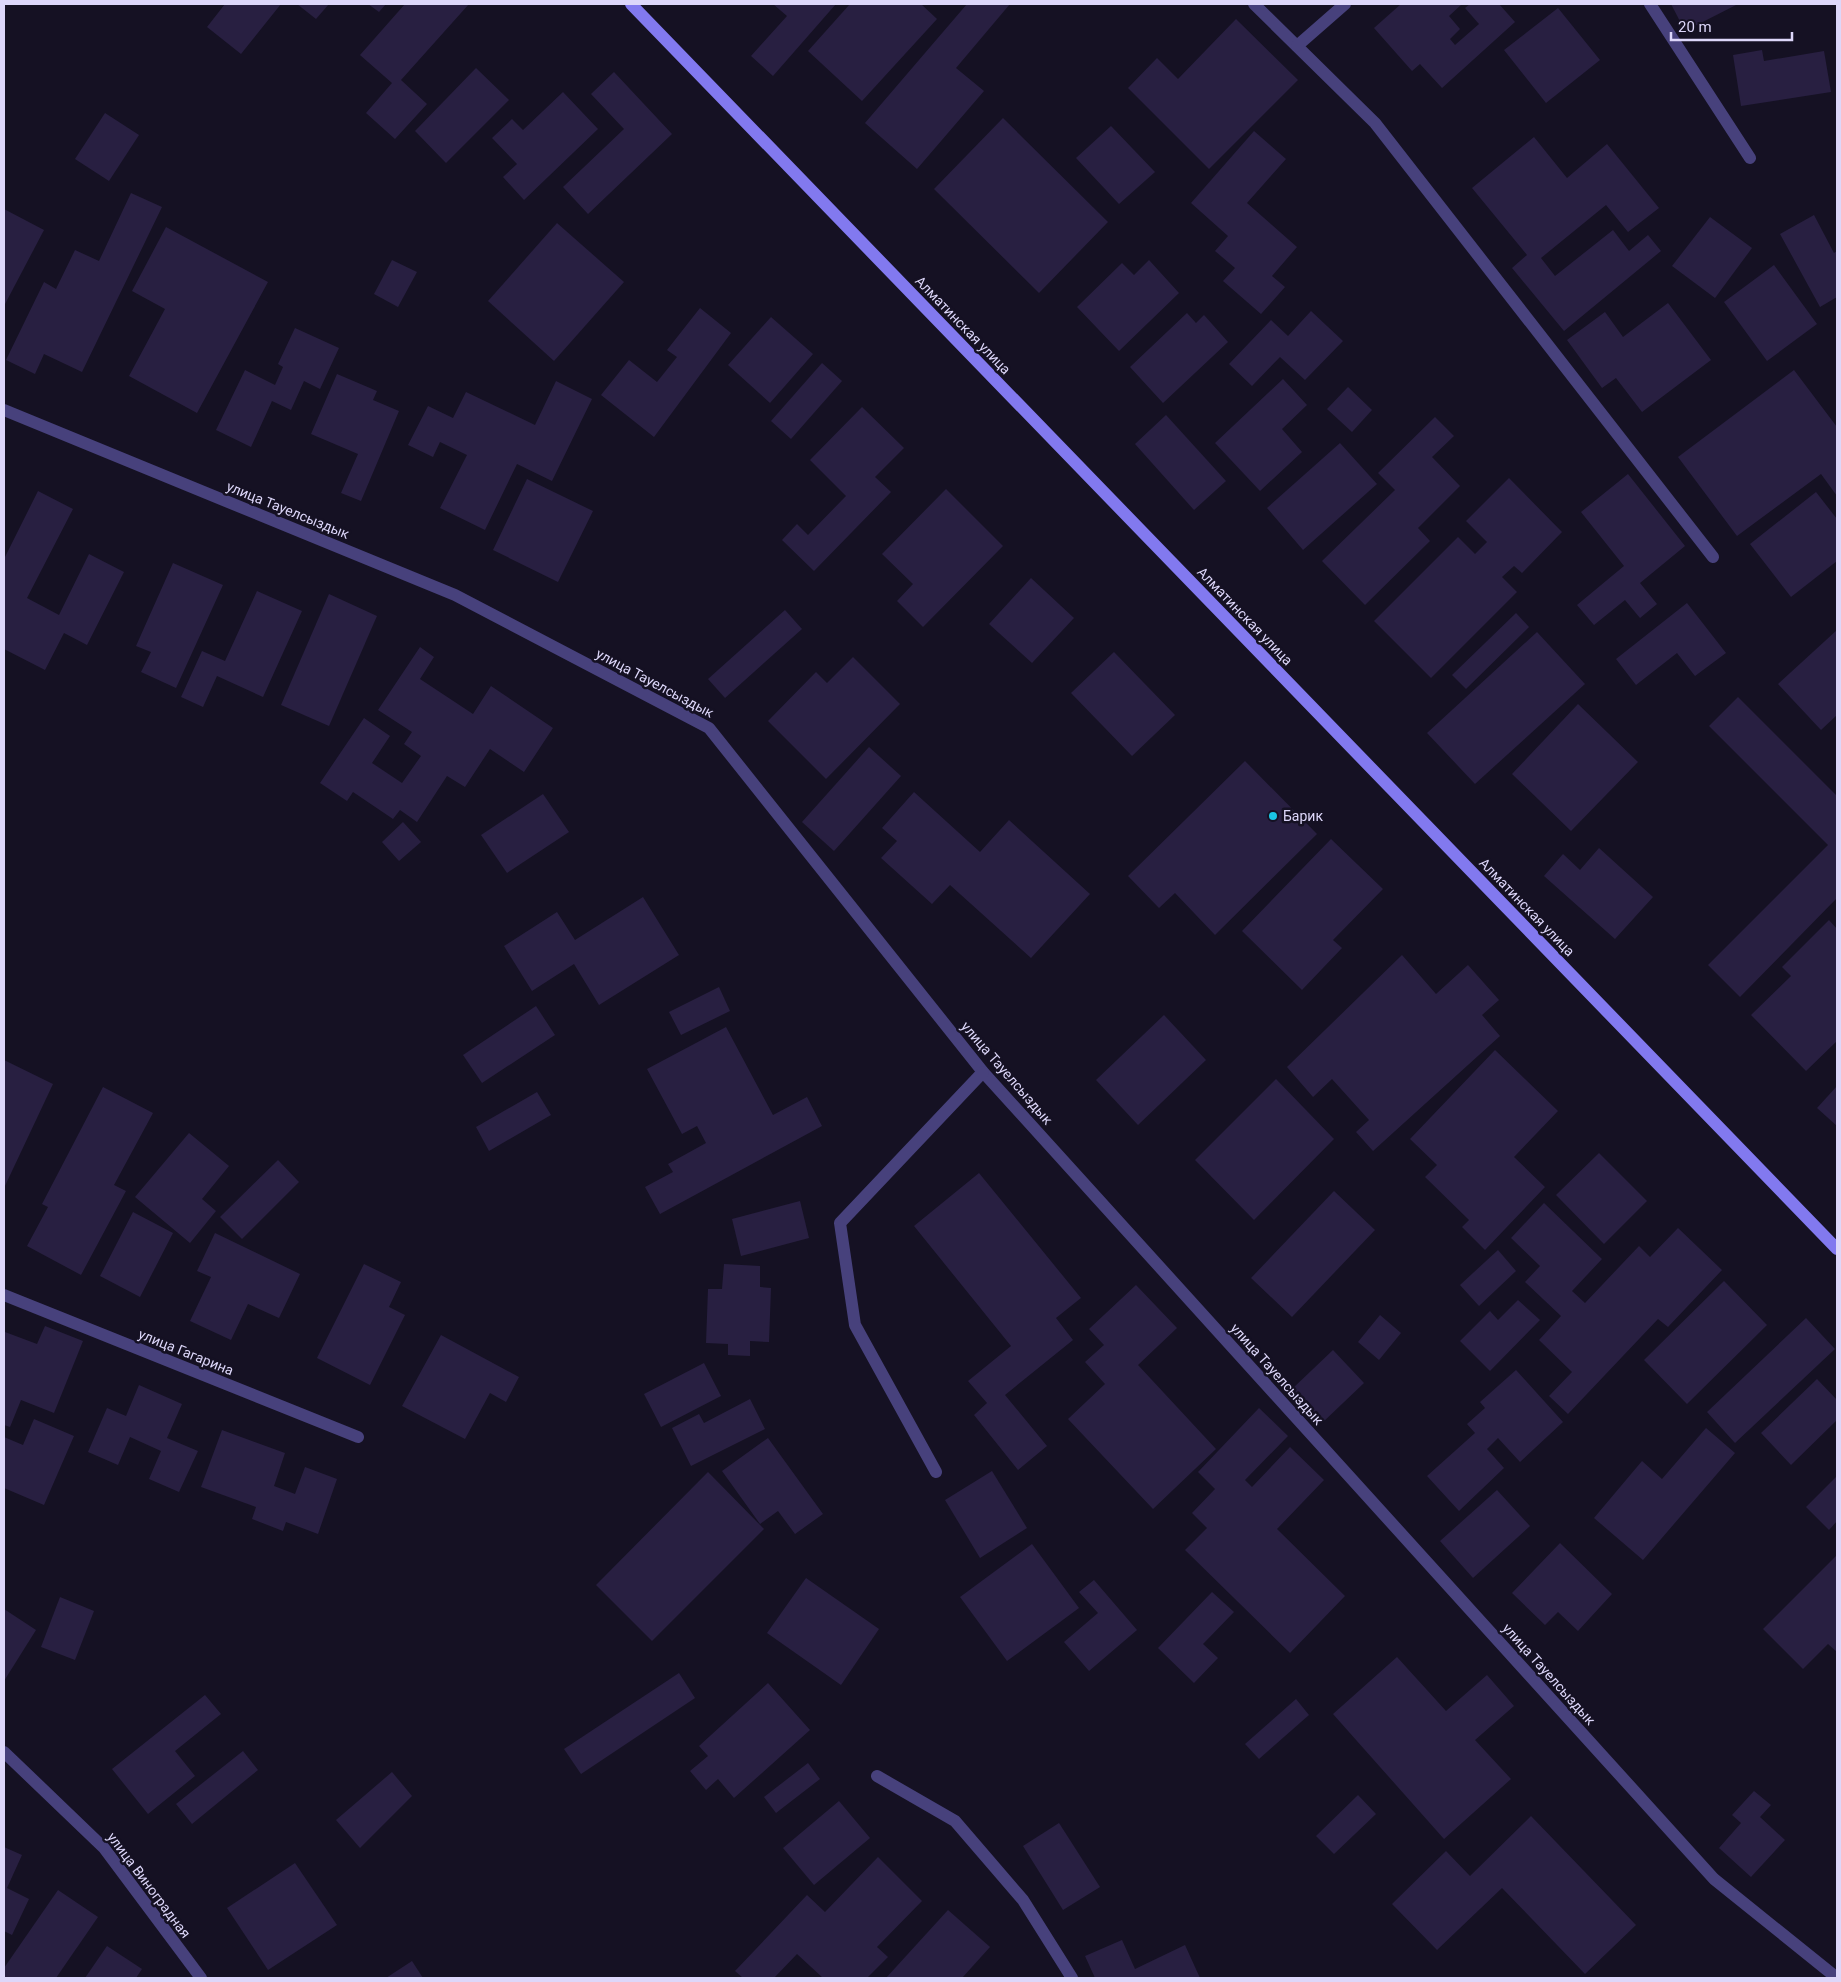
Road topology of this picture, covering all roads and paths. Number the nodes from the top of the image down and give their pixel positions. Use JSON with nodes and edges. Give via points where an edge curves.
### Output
{"nodes":[{"id":1,"x":631,"y":4,"type":"edge"},
{"id":2,"x":1254,"y":4,"type":"edge"},
{"id":3,"x":1345,"y":4,"type":"edge"},
{"id":4,"x":1650,"y":4,"type":"edge"},
{"id":5,"x":1297,"y":46,"type":"junction"},
{"id":6,"x":1750,"y":158,"type":"dead end"},
{"id":7,"x":4,"y":410,"type":"edge"},
{"id":8,"x":1714,"y":557,"type":"dead end"},
{"id":9,"x":983,"y":1072,"type":"junction"},
{"id":10,"x":1837,"y":1249,"type":"edge"},
{"id":11,"x":4,"y":1295,"type":"edge"},
{"id":12,"x":358,"y":1437,"type":"dead end"},
{"id":13,"x":936,"y":1472,"type":"dead end"},
{"id":14,"x":4,"y":1752,"type":"edge"},
{"id":15,"x":877,"y":1776,"type":"dead end"},
{"id":16,"x":201,"y":1978,"type":"edge"},
{"id":17,"x":1072,"y":1978,"type":"edge"},
{"id":18,"x":1837,"y":1978,"type":"edge"}],
"edges":[{"from":1,"to":10,"type":"main road","name":"Алматинская улица"},
{"from":2,"to":5,"type":"street"},
{"from":3,"to":5,"type":"street"},
{"from":4,"to":6,"type":"street"},
{"from":5,"to":8,"type":"street","via":[[1375,123]]},
{"from":7,"to":9,"type":"street","name":"улица Тауелсыздык","via":[[455,595],[709,728]]},
{"from":9,"to":13,"type":"street","via":[[840,1224],[855,1325]]},
{"from":9,"to":18,"type":"street","name":"улица Тауелсыздык","via":[[1714,1879]]},
{"from":11,"to":12,"type":"street","name":"улица Гагарина"},
{"from":14,"to":16,"type":"street","name":"улица Виноградная","via":[[104,1848]]},
{"from":15,"to":17,"type":"street","via":[[955,1821],[1023,1900]]}]}
